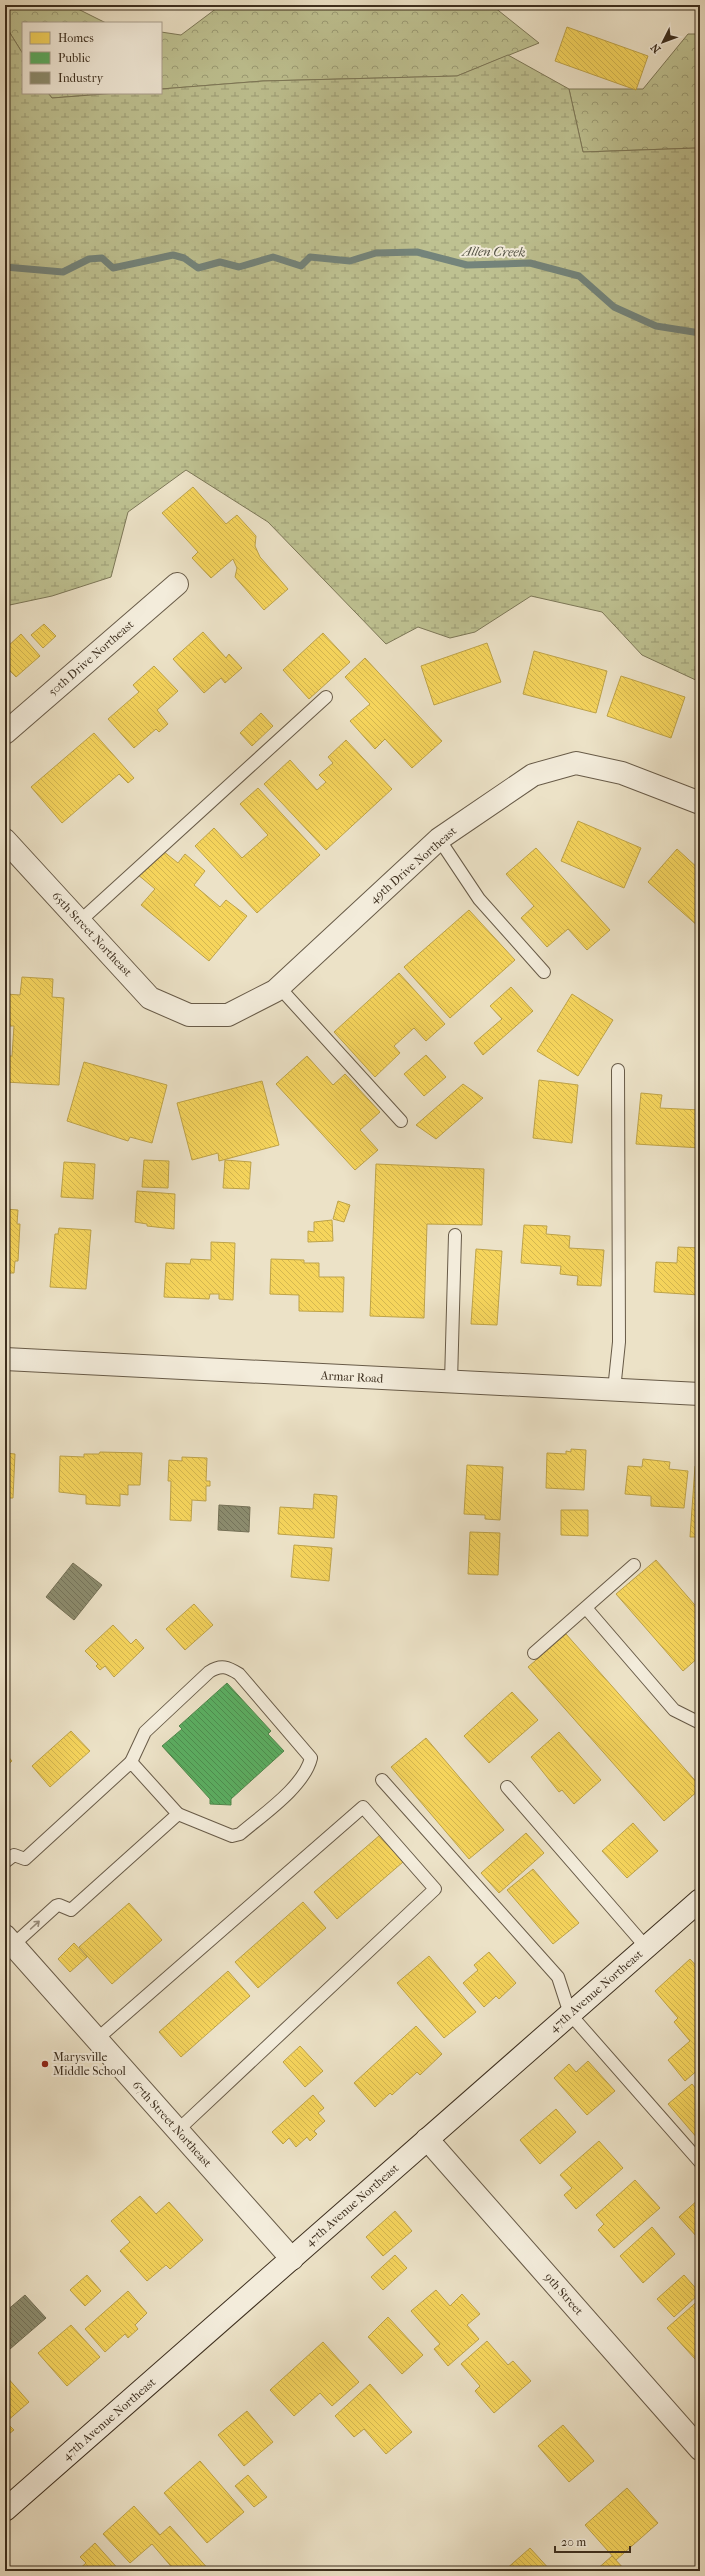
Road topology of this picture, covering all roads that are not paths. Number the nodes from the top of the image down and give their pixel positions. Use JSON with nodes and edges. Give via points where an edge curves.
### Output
{"nodes":[{"id":1,"x":177,"y":584,"type":"dead end"},
{"id":2,"x":326,"y":697,"type":"dead end"},
{"id":3,"x":5,"y":733,"type":"edge"},
{"id":4,"x":700,"y":804,"type":"edge"},
{"id":5,"x":439,"y":839,"type":"junction"},
{"id":6,"x":5,"y":840,"type":"edge"},
{"id":7,"x":80,"y":921,"type":"junction"},
{"id":8,"x":544,"y":972,"type":"dead end"},
{"id":9,"x":279,"y":987,"type":"junction"},
{"id":10,"x":189,"y":1014,"type":"joint"},
{"id":11,"x":618,"y":1070,"type":"dead end"},
{"id":12,"x":401,"y":1121,"type":"dead end"},
{"id":13,"x":455,"y":1235,"type":"dead end"},
{"id":14,"x":5,"y":1359,"type":"edge"},
{"id":15,"x":451,"y":1382,"type":"junction"},
{"id":16,"x":614,"y":1390,"type":"junction"},
{"id":17,"x":700,"y":1394,"type":"edge"},
{"id":18,"x":634,"y":1565,"type":"dead end"},
{"id":19,"x":586,"y":1608,"type":"junction"},
{"id":20,"x":534,"y":1653,"type":"dead end"},
{"id":21,"x":700,"y":1722,"type":"edge"},
{"id":22,"x":131,"y":1762,"type":"junction"},
{"id":23,"x":382,"y":1780,"type":"dead end"},
{"id":24,"x":507,"y":1787,"type":"dead end"},
{"id":25,"x":178,"y":1814,"type":"junction"},
{"id":26,"x":9,"y":1859,"type":"edge"},
{"id":27,"x":700,"y":1900,"type":"edge"},
{"id":28,"x":9,"y":1940,"type":"edge"},
{"id":29,"x":646,"y":1947,"type":"junction"},
{"id":30,"x":570,"y":2014,"type":"junction"},
{"id":31,"x":97,"y":2039,"type":"junction"},
{"id":32,"x":178,"y":2130,"type":"junction"},
{"id":33,"x":427,"y":2139,"type":"junction"},
{"id":34,"x":700,"y":2162,"type":"edge"},
{"id":35,"x":292,"y":2259,"type":"junction"},
{"id":36,"x":700,"y":2449,"type":"edge"},
{"id":37,"x":5,"y":2510,"type":"edge"}],
"edges":[{"from":1,"to":3,"type":"street","name":"50th Drive Northeast"},
{"from":2,"to":7,"type":"lane"},
{"from":4,"to":5,"type":"street","name":"49th Drive Northeast","via":[[622,774],[576,763],[532,775]]},
{"from":5,"to":8,"type":"lane","via":[[479,899]]},
{"from":5,"to":9,"type":"street","name":"49th Drive Northeast"},
{"from":6,"to":7,"type":"street","name":"65th Street Northeast"},
{"from":7,"to":10,"type":"street","name":"65th Street Northeast","via":[[150,998]]},
{"from":9,"to":10,"type":"street","name":"49th Drive Northeast","via":[[228,1015]]},
{"from":9,"to":12,"type":"lane"},
{"from":11,"to":16,"type":"lane","via":[[619,1342]]},
{"from":13,"to":15,"type":"lane"},
{"from":14,"to":15,"type":"street","name":"Armar Road"},
{"from":15,"to":16,"type":"street","name":"Armar Road"},
{"from":16,"to":17,"type":"street","name":"Armar Road"},
{"from":18,"to":19,"type":"lane"},
{"from":19,"to":20,"type":"lane"},
{"from":19,"to":21,"type":"lane","via":[[674,1710]]},
{"from":22,"to":25,"type":"lane"},
{"from":22,"to":25,"type":"lane","via":[[150,1726],[216,1667],[224,1667],[239,1674],[311,1758],[309,1768],[299,1781],[240,1834],[232,1836]]},
{"from":22,"to":26,"type":"lane","via":[[25,1859]]},
{"from":23,"to":30,"type":"lane","via":[[558,1978]]},
{"from":24,"to":29,"type":"lane"},
{"from":28,"to":25,"type":"lane","one_way":true,"via":[[56,1906],[71,1910]]},
{"from":27,"to":29,"type":"street","name":"47th Avenue Northeast"},
{"from":28,"to":31,"type":"street","name":"67th Street Northeast"},
{"from":29,"to":30,"type":"street","name":"47th Avenue Northeast"},
{"from":30,"to":33,"type":"street","name":"47th Avenue Northeast"},
{"from":30,"to":34,"type":"lane"},
{"from":31,"to":32,"type":"street","name":"67th Street Northeast"},
{"from":31,"to":32,"type":"lane","via":[[363,1807],[435,1889]]},
{"from":32,"to":35,"type":"street","name":"67th Street Northeast"},
{"from":33,"to":35,"type":"street","name":"47th Avenue Northeast"},
{"from":33,"to":36,"type":"street","name":"9th Street"},
{"from":35,"to":37,"type":"street","name":"47th Avenue Northeast"}]}
